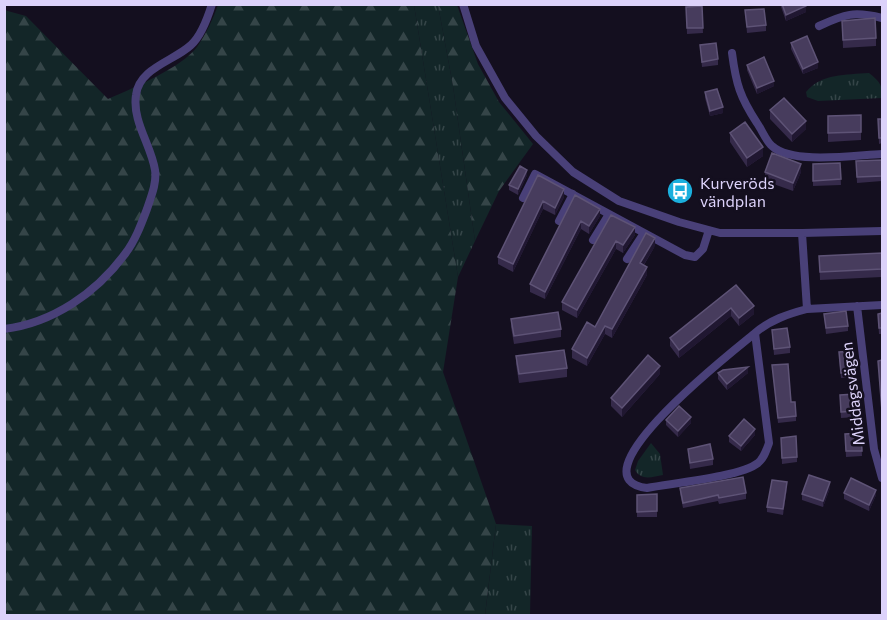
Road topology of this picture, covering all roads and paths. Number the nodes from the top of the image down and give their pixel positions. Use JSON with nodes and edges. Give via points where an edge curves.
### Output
{"nodes":[{"id":1,"x":212,"y":4,"type":"edge"},
{"id":2,"x":463,"y":4,"type":"edge"},
{"id":3,"x":882,"y":18,"type":"edge"},
{"id":4,"x":819,"y":26,"type":"dead end"},
{"id":5,"x":732,"y":53,"type":"dead end"},
{"id":6,"x":882,"y":154,"type":"edge"},
{"id":7,"x":573,"y":194,"type":"junction"},
{"id":8,"x":523,"y":198,"type":"dead end"},
{"id":9,"x":609,"y":214,"type":"junction"},
{"id":10,"x":559,"y":221,"type":"edge"},
{"id":11,"x":709,"y":230,"type":"junction"},
{"id":12,"x":882,"y":231,"type":"edge"},
{"id":13,"x":644,"y":233,"type":"junction"},
{"id":14,"x":802,"y":233,"type":"junction"},
{"id":15,"x":593,"y":240,"type":"dead end"},
{"id":16,"x":627,"y":259,"type":"dead end"},
{"id":17,"x":882,"y":305,"type":"edge"},
{"id":18,"x":857,"y":306,"type":"junction"},
{"id":19,"x":807,"y":309,"type":"junction"},
{"id":20,"x":4,"y":329,"type":"edge"},
{"id":21,"x":755,"y":333,"type":"junction"},
{"id":22,"x":882,"y":478,"type":"edge"}],
"edges":[{"from":1,"to":20,"type":"street","via":[[193,44],[142,79],[136,95],[155,170],[154,190],[126,254],[62,312],[26,326]]},
{"from":2,"to":11,"type":"street","via":[[476,46],[504,98],[573,172],[620,201]]},
{"from":3,"to":4,"type":"street","via":[[862,13],[842,15]]},
{"from":5,"to":6,"type":"street","via":[[736,81],[746,105],[773,147],[802,158]]},
{"from":7,"to":8,"type":"street","via":[[535,174]]},
{"from":7,"to":9,"type":"street"},
{"from":7,"to":10,"type":"street"},
{"from":9,"to":13,"type":"street"},
{"from":9,"to":15,"type":"street"},
{"from":11,"to":13,"type":"street","via":[[704,249],[695,257]]},
{"from":11,"to":14,"type":"street","via":[[737,234]]},
{"from":12,"to":14,"type":"street"},
{"from":13,"to":16,"type":"street"},
{"from":14,"to":19,"type":"street"},
{"from":17,"to":18,"type":"street"},
{"from":18,"to":19,"type":"street"},
{"from":18,"to":22,"type":"street","name":"Middagsvägen","via":[[874,449]]},
{"from":19,"to":21,"type":"street","via":[[788,314]]},
{"from":21,"to":21,"type":"street","via":[[769,443],[763,458],[738,472],[647,488],[630,483],[626,468],[646,433],[671,405]]}]}
